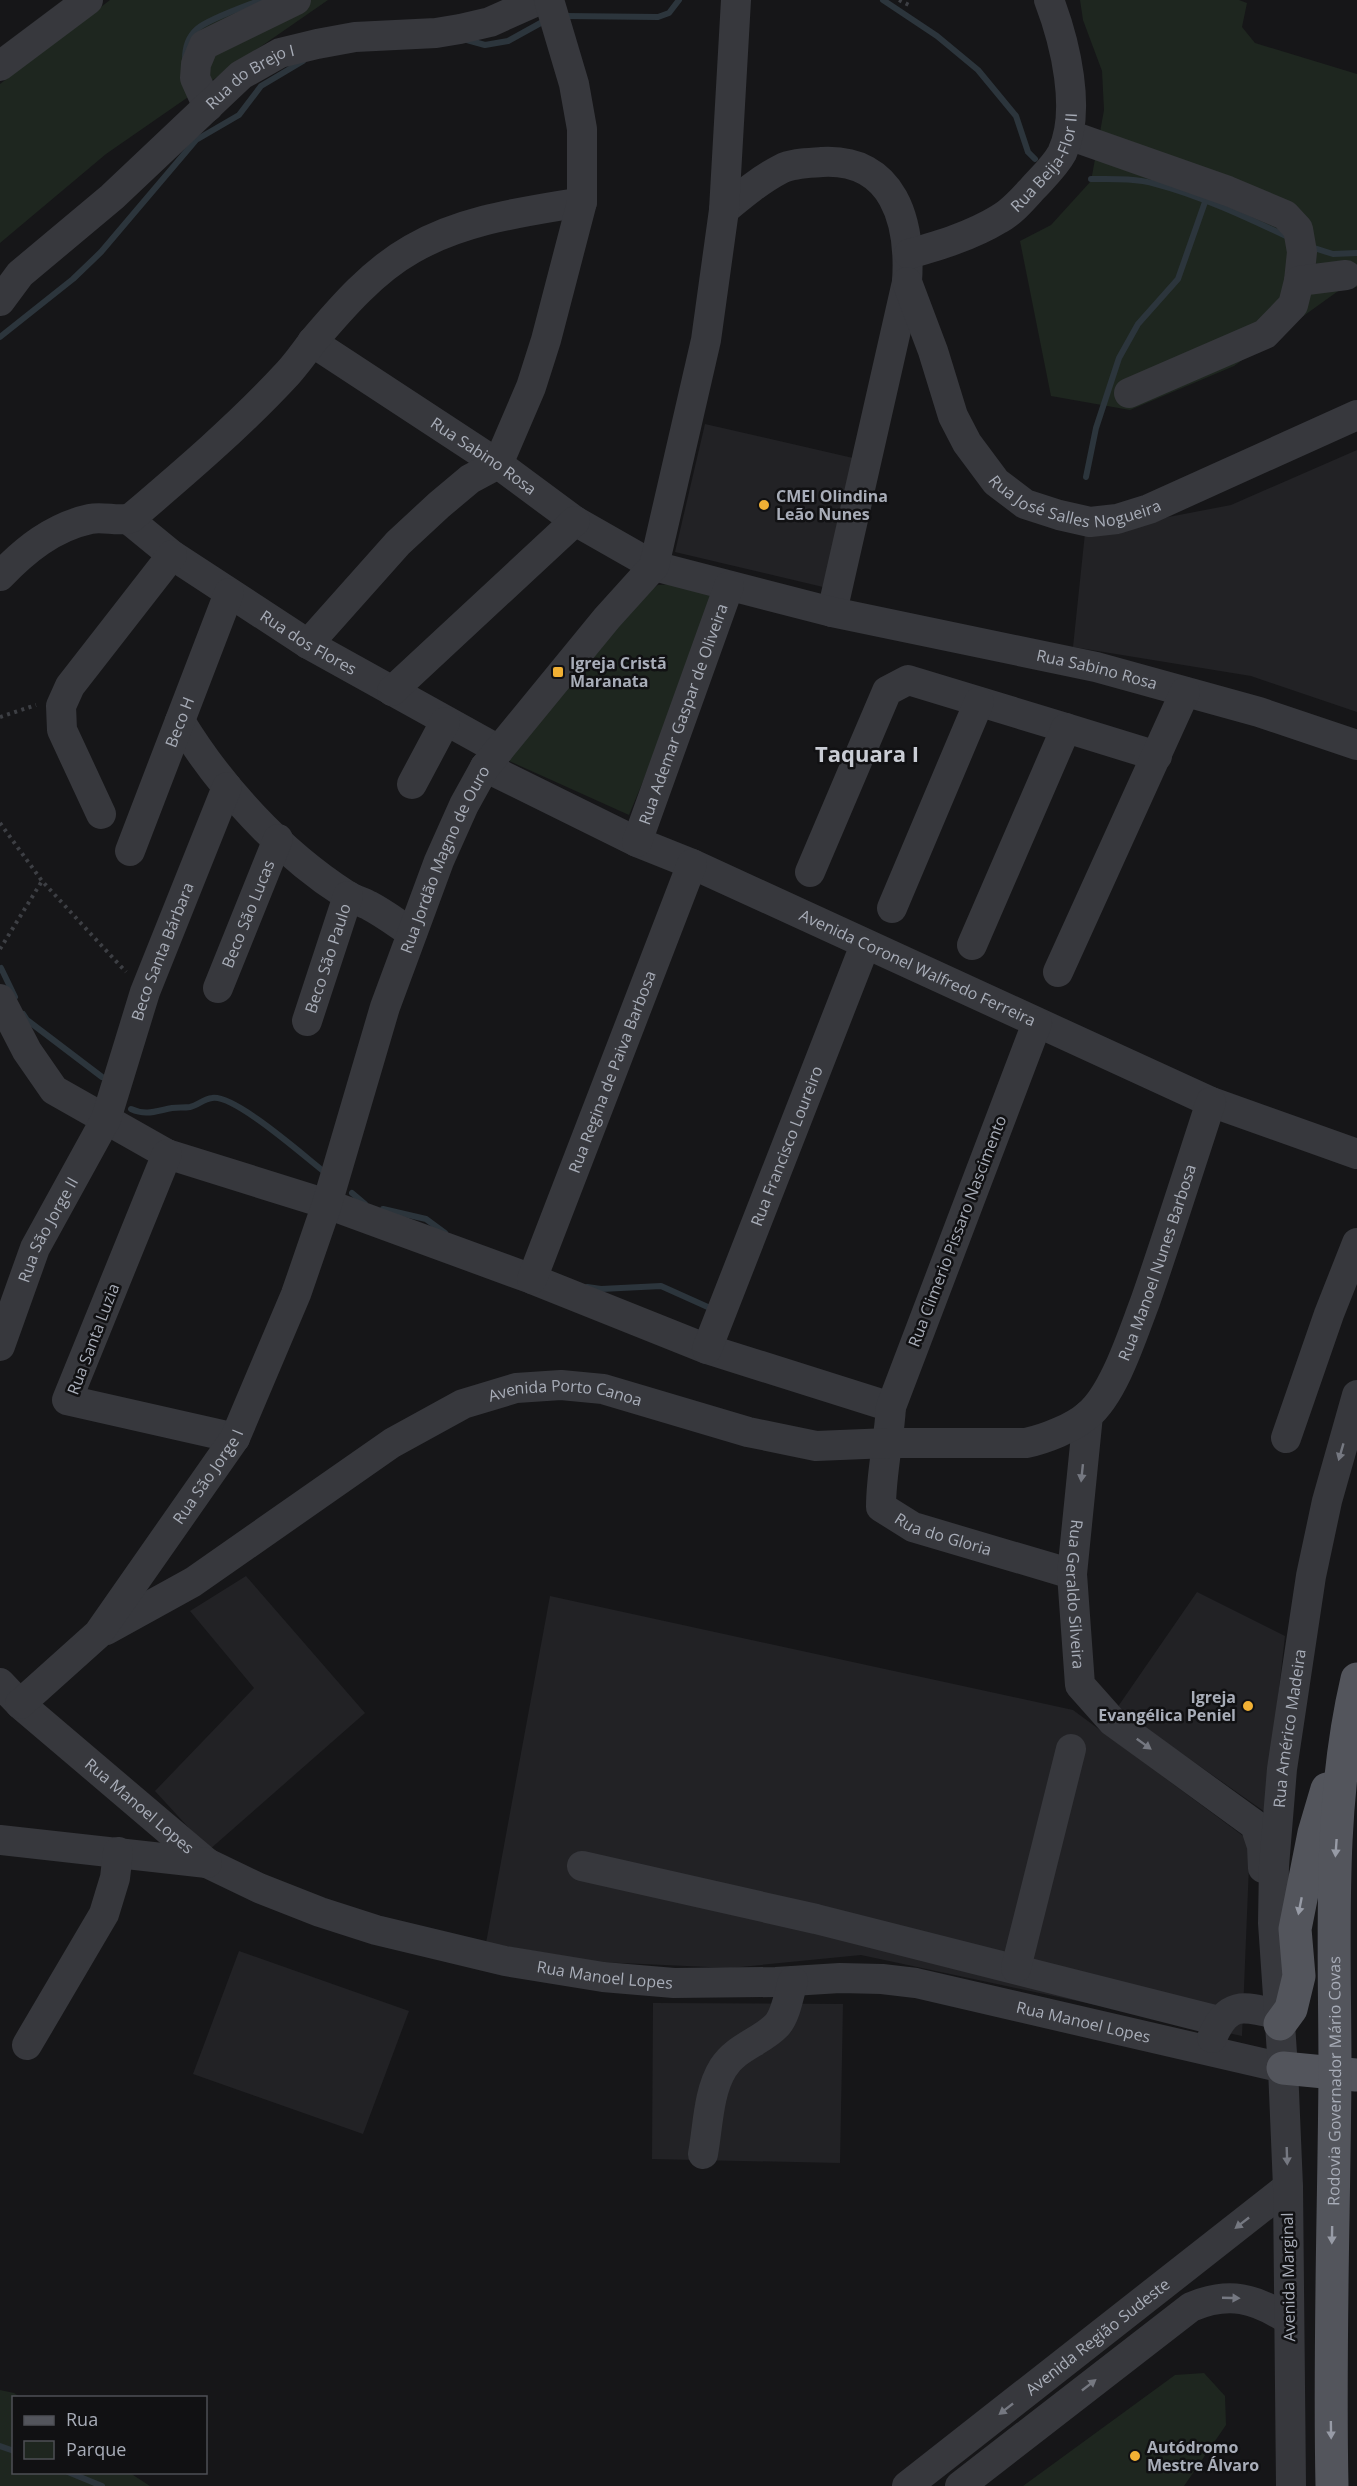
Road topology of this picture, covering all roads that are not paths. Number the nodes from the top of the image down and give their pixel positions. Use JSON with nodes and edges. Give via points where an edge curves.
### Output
{"nodes":[{"id":1,"x":88,"y":0,"type":"edge"},
{"id":2,"x":296,"y":0,"type":"edge"},
{"id":3,"x":538,"y":0,"type":"edge"},
{"id":4,"x":549,"y":0,"type":"edge"},
{"id":5,"x":736,"y":0,"type":"edge"},
{"id":6,"x":1049,"y":0,"type":"edge"},
{"id":7,"x":0,"y":66,"type":"edge"},
{"id":8,"x":208,"y":107,"type":"junction"},
{"id":9,"x":1069,"y":135,"type":"junction"},
{"id":10,"x":582,"y":202,"type":"junction"},
{"id":11,"x":724,"y":210,"type":"junction"},
{"id":12,"x":908,"y":268,"type":"junction"},
{"id":13,"x":1346,"y":275,"type":"dead end"},
{"id":14,"x":10,"y":278,"type":"edge"},
{"id":15,"x":1299,"y":281,"type":"junction"},
{"id":16,"x":0,"y":301,"type":"edge"},
{"id":17,"x":312,"y":342,"type":"junction"},
{"id":18,"x":1129,"y":393,"type":"dead end"},
{"id":19,"x":1357,"y":415,"type":"edge"},
{"id":20,"x":498,"y":464,"type":"junction"},
{"id":21,"x":128,"y":519,"type":"junction"},
{"id":22,"x":574,"y":521,"type":"junction"},
{"id":23,"x":172,"y":555,"type":"junction"},
{"id":24,"x":654,"y":566,"type":"junction"},
{"id":25,"x":0,"y":576,"type":"edge"},
{"id":26,"x":729,"y":586,"type":"junction"},
{"id":27,"x":229,"y":593,"type":"junction"},
{"id":28,"x":832,"y":612,"type":"junction"},
{"id":29,"x":308,"y":644,"type":"junction"},
{"id":30,"x":392,"y":691,"type":"junction"},
{"id":31,"x":1185,"y":692,"type":"junction"},
{"id":32,"x":979,"y":702,"type":"junction"},
{"id":33,"x":180,"y":721,"type":"junction"},
{"id":34,"x":446,"y":722,"type":"junction"},
{"id":35,"x":1066,"y":728,"type":"junction"},
{"id":36,"x":1357,"y":745,"type":"edge"},
{"id":37,"x":1157,"y":756,"type":"junction"},
{"id":38,"x":492,"y":758,"type":"junction"},
{"id":39,"x":412,"y":784,"type":"dead end"},
{"id":40,"x":227,"y":787,"type":"junction"},
{"id":41,"x":101,"y":814,"type":"dead end"},
{"id":42,"x":278,"y":839,"type":"junction"},
{"id":43,"x":637,"y":843,"type":"junction"},
{"id":44,"x":130,"y":851,"type":"dead end"},
{"id":45,"x":692,"y":864,"type":"junction"},
{"id":46,"x":810,"y":872,"type":"dead end"},
{"id":47,"x":348,"y":896,"type":"junction"},
{"id":48,"x":892,"y":908,"type":"dead end"},
{"id":49,"x":412,"y":933,"type":"junction"},
{"id":50,"x":865,"y":945,"type":"junction"},
{"id":51,"x":972,"y":945,"type":"dead end"},
{"id":52,"x":1058,"y":972,"type":"dead end"},
{"id":53,"x":218,"y":988,"type":"dead end"},
{"id":54,"x":0,"y":999,"type":"edge"},
{"id":55,"x":308,"y":1021,"type":"dead end"},
{"id":56,"x":1037,"y":1023,"type":"junction"},
{"id":57,"x":1211,"y":1102,"type":"junction"},
{"id":58,"x":106,"y":1119,"type":"junction"},
{"id":59,"x":167,"y":1154,"type":"junction"},
{"id":60,"x":1357,"y":1154,"type":"edge"},
{"id":61,"x":327,"y":1204,"type":"junction"},
{"id":62,"x":1357,"y":1243,"type":"edge"},
{"id":63,"x":532,"y":1279,"type":"junction"},
{"id":64,"x":0,"y":1346,"type":"edge"},
{"id":65,"x":707,"y":1349,"type":"junction"},
{"id":66,"x":1357,"y":1395,"type":"edge"},
{"id":67,"x":891,"y":1407,"type":"junction"},
{"id":68,"x":1088,"y":1415,"type":"junction"},
{"id":69,"x":235,"y":1438,"type":"junction"},
{"id":70,"x":1286,"y":1438,"type":"dead end"},
{"id":71,"x":889,"y":1443,"type":"junction"},
{"id":72,"x":1072,"y":1574,"type":"junction"},
{"id":73,"x":98,"y":1634,"type":"junction"},
{"id":74,"x":1357,"y":1679,"type":"edge"},
{"id":75,"x":0,"y":1683,"type":"edge"},
{"id":76,"x":20,"y":1704,"type":"junction"},
{"id":77,"x":1346,"y":1727,"type":"junction"},
{"id":78,"x":1071,"y":1749,"type":"dead end"},
{"id":79,"x":0,"y":1840,"type":"edge"},
{"id":80,"x":118,"y":1852,"type":"junction"},
{"id":81,"x":207,"y":1863,"type":"junction"},
{"id":82,"x":582,"y":1866,"type":"dead end"},
{"id":83,"x":1016,"y":1968,"type":"junction"},
{"id":84,"x":793,"y":1982,"type":"junction"},
{"id":85,"x":1280,"y":2016,"type":"junction"},
{"id":86,"x":1219,"y":2021,"type":"junction"},
{"id":87,"x":27,"y":2045,"type":"dead end"},
{"id":88,"x":1206,"y":2052,"type":"junction"},
{"id":89,"x":1283,"y":2068,"type":"junction"},
{"id":90,"x":1346,"y":2074,"type":"edge"},
{"id":91,"x":703,"y":2154,"type":"dead end"},
{"id":92,"x":1288,"y":2187,"type":"junction"},
{"id":93,"x":1289,"y":2320,"type":"junction"},
{"id":94,"x":1291,"y":2445,"type":"junction"},
{"id":95,"x":907,"y":2486,"type":"edge"},
{"id":96,"x":960,"y":2486,"type":"edge"},
{"id":97,"x":1272,"y":2486,"type":"edge"},
{"id":98,"x":1291,"y":2486,"type":"edge"},
{"id":99,"x":1332,"y":2486,"type":"edge"}],
"edges":[{"from":1,"to":7,"type":"street"},
{"from":2,"to":8,"type":"street","via":[[204,45],[195,78]]},
{"from":3,"to":8,"type":"street","name":"Rua do Brejo I","via":[[490,22],[460,29],[355,38],[280,53],[241,75]]},
{"from":4,"to":10,"type":"street","via":[[574,84],[582,129]]},
{"from":5,"to":11,"type":"street"},
{"from":6,"to":9,"type":"street","name":"Rua Beija-Flor II","via":[[1068,65]]},
{"from":8,"to":14,"type":"street","name":"Rua do Brejo I","via":[[112,197]]},
{"from":9,"to":12,"type":"street","name":"Rua Beija-Flor II","via":[[1053,167],[1000,219]]},
{"from":9,"to":15,"type":"street","via":[[1285,215],[1298,229],[1302,252]]},
{"from":10,"to":17,"type":"street","via":[[497,217],[413,248],[385,267],[343,306]]},
{"from":10,"to":20,"type":"street","via":[[531,387]]},
{"from":11,"to":12,"type":"street","via":[[783,168],[838,161],[867,170],[886,186],[907,233]]},
{"from":11,"to":24,"type":"street","via":[[706,340]]},
{"from":12,"to":19,"type":"street","name":"Rua José Salles Nogueira","via":[[953,416],[967,443],[996,482],[1025,504],[1090,522],[1117,519],[1149,509]]},
{"from":12,"to":28,"type":"street"},
{"from":13,"to":15,"type":"street"},
{"from":14,"to":16,"type":"street","name":"Rua do Brejo I"},
{"from":15,"to":18,"type":"street","via":[[1293,305],[1264,334]]},
{"from":17,"to":20,"type":"street","name":"Rua Sabino Rosa"},
{"from":17,"to":21,"type":"street","via":[[268,394]]},
{"from":20,"to":22,"type":"street","name":"Rua Sabino Rosa"},
{"from":20,"to":29,"type":"street","via":[[470,479],[398,543]]},
{"from":21,"to":23,"type":"street","name":"Rua dos Flores"},
{"from":21,"to":25,"type":"street","via":[[91,519],[71,525],[36,542]]},
{"from":22,"to":24,"type":"street","name":"Rua Sabino Rosa"},
{"from":22,"to":30,"type":"street"},
{"from":23,"to":27,"type":"street","name":"Rua dos Flores"},
{"from":23,"to":41,"type":"street","via":[[65,695],[61,706],[62,730]]},
{"from":24,"to":26,"type":"street","name":"Rua Sabino Rosa"},
{"from":24,"to":38,"type":"street","name":"Rua Jordão Magno de Ouro"},
{"from":26,"to":28,"type":"street","name":"Rua Sabino Rosa"},
{"from":26,"to":43,"type":"street","name":"Rua Ademar Gaspar de Oliveira"},
{"from":27,"to":29,"type":"street","name":"Rua dos Flores"},
{"from":27,"to":33,"type":"street","name":"Beco H"},
{"from":28,"to":31,"type":"street","name":"Rua Sabino Rosa","via":[[1096,667]]},
{"from":29,"to":30,"type":"street","name":"Rua dos Flores"},
{"from":30,"to":34,"type":"street","name":"Rua dos Flores"},
{"from":31,"to":36,"type":"street","name":"Rua Sabino Rosa"},
{"from":31,"to":37,"type":"street"},
{"from":32,"to":35,"type":"street"},
{"from":32,"to":46,"type":"street","via":[[908,680],[887,691]]},
{"from":32,"to":48,"type":"street"},
{"from":33,"to":40,"type":"street","via":[[201,756]]},
{"from":33,"to":44,"type":"street","name":"Beco H"},
{"from":34,"to":38,"type":"street","name":"Rua dos Flores"},
{"from":34,"to":39,"type":"street"},
{"from":35,"to":37,"type":"street"},
{"from":35,"to":51,"type":"street"},
{"from":37,"to":52,"type":"street"},
{"from":38,"to":43,"type":"street","name":"Avenida Coronel Walfredo Ferreira"},
{"from":38,"to":49,"type":"street","name":"Rua Jordão Magno de Ouro","via":[[452,832]]},
{"from":40,"to":42,"type":"street"},
{"from":40,"to":58,"type":"street","name":"Beco Santa Bárbara","via":[[146,992]]},
{"from":42,"to":47,"type":"street","via":[[310,869]]},
{"from":42,"to":53,"type":"street","name":"Beco São Lucas"},
{"from":43,"to":45,"type":"street","name":"Avenida Coronel Walfredo Ferreira"},
{"from":45,"to":50,"type":"street","name":"Avenida Coronel Walfredo Ferreira"},
{"from":45,"to":63,"type":"street","name":"Rua Regina de Paiva Barbosa"},
{"from":47,"to":49,"type":"street"},
{"from":47,"to":55,"type":"street","name":"Beco São Paulo"},
{"from":49,"to":61,"type":"street","name":"Rua Jordão Magno de Ouro","via":[[384,1007]]},
{"from":50,"to":56,"type":"street","name":"Avenida Coronel Walfredo Ferreira"},
{"from":50,"to":65,"type":"street","name":"Rua Francisco Loureiro"},
{"from":54,"to":58,"type":"street","via":[[27,1051],[54,1090]]},
{"from":56,"to":57,"type":"street","name":"Avenida Coronel Walfredo Ferreira"},
{"from":56,"to":67,"type":"street","name":"Rua Climerio Pissaro Nascimento"},
{"from":57,"to":60,"type":"street","name":"Avenida Coronel Walfredo Ferreira"},
{"from":57,"to":68,"type":"street","name":"Rua Manoel Nunes Barbosa","via":[[1130,1343],[1115,1376]]},
{"from":58,"to":59,"type":"street"},
{"from":58,"to":64,"type":"street","name":"Rua São Jorge II","via":[[35,1248]]},
{"from":59,"to":61,"type":"street"},
{"from":59,"to":69,"type":"street","name":"Rua Santa Luzia","via":[[68,1400]]},
{"from":61,"to":63,"type":"street"},
{"from":61,"to":69,"type":"street","name":"Rua São Jorge I","via":[[296,1294]]},
{"from":62,"to":70,"type":"street"},
{"from":63,"to":65,"type":"street"},
{"from":65,"to":67,"type":"street"},
{"from":66,"to":85,"type":"street","name":"Rua Américo Madeira","one_way":true,"via":[[1311,1576],[1282,1770],[1273,1923]]},
{"from":67,"to":71,"type":"street","name":"Rua Climerio Pissaro Nascimento"},
{"from":68,"to":71,"type":"street","name":"Avenida Porto Canoa","via":[[1044,1439],[1026,1443]]},
{"from":68,"to":72,"type":"street","name":"Rua Geraldo Silveira","one_way":true},
{"from":69,"to":73,"type":"street","name":"Rua São Jorge I"},
{"from":71,"to":72,"type":"street","name":"Rua do Gloria","via":[[881,1482],[881,1507],[913,1527]]},
{"from":71,"to":73,"type":"street","name":"Avenida Porto Canoa","via":[[816,1446],[748,1432],[603,1389],[516,1388],[463,1404],[392,1443],[193,1582]]},
{"from":72,"to":85,"type":"street","name":"Rua Geraldo Silveira","one_way":true,"via":[[1080,1685],[1112,1721],[1255,1825],[1259,1833],[1265,1975]]},
{"from":73,"to":76,"type":"street","name":"Rua São Jorge I"},
{"from":74,"to":77,"type":"main road","name":"Rodovia Governador Mário Covas"},
{"from":75,"to":76,"type":"street","name":"Rua Manoel Lopes"},
{"from":76,"to":81,"type":"street","name":"Rua Manoel Lopes"},
{"from":77,"to":85,"type":"main road","one_way":true,"via":[[1314,1833],[1295,1929],[1299,1976],[1291,2008]]},
{"from":77,"to":90,"type":"main road","name":"Rodovia Governador Mário Covas","one_way":true,"via":[[1334,1916]]},
{"from":78,"to":83,"type":"street"},
{"from":79,"to":80,"type":"street"},
{"from":80,"to":81,"type":"street"},
{"from":80,"to":87,"type":"street","via":[[104,1914]]},
{"from":81,"to":84,"type":"street","name":"Rua Manoel Lopes","via":[[320,1912],[376,1930],[505,1961],[603,1977],[674,1983]]},
{"from":82,"to":83,"type":"street"},
{"from":83,"to":86,"type":"street"},
{"from":84,"to":88,"type":"street","name":"Rua Manoel Lopes","via":[[840,1978],[916,1983]]},
{"from":84,"to":91,"type":"street","via":[[777,2025],[740,2050],[723,2068],[715,2087]]},
{"from":85,"to":86,"type":"street","via":[[1236,2009]]},
{"from":85,"to":89,"type":"street","name":"Rua Américo Madeira"},
{"from":86,"to":88,"type":"street"},
{"from":88,"to":89,"type":"street","name":"Rua Manoel Lopes"},
{"from":89,"to":90,"type":"main road"},
{"from":89,"to":92,"type":"street","name":"Avenida Marginal","one_way":true},
{"from":90,"to":99,"type":"main road","name":"Rodovia Governador Mário Covas","one_way":true,"via":[[1330,2371]]},
{"from":92,"to":93,"type":"street","name":"Avenida Marginal"},
{"from":92,"to":95,"type":"street","name":"Avenida Região Sudeste","one_way":true},
{"from":93,"to":94,"type":"street","name":"Avenida Marginal"},
{"from":96,"to":93,"type":"street","name":"Avenida Região Sudeste","one_way":true,"via":[[1191,2307],[1218,2298],[1238,2298],[1259,2302]]},
{"from":94,"to":97,"type":"street"},
{"from":94,"to":98,"type":"street","name":"Avenida Marginal"}]}
